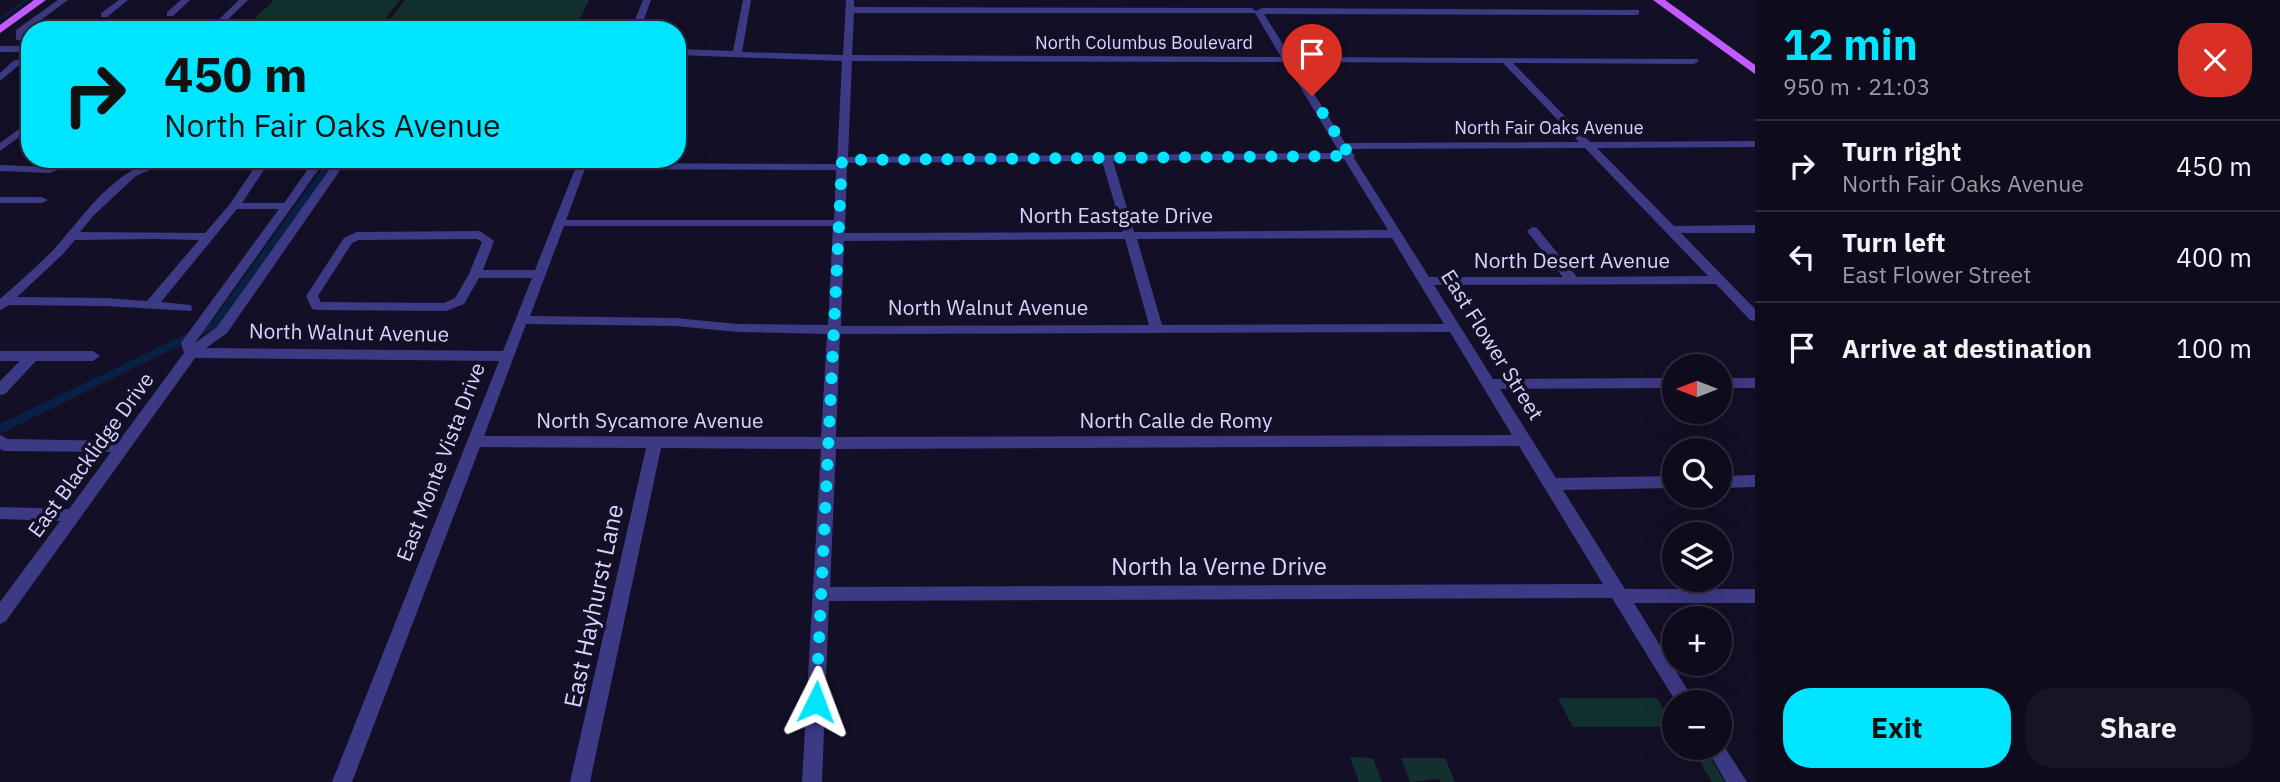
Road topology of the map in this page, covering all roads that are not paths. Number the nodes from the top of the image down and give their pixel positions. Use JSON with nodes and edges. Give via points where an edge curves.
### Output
{"nodes":[{"id":1,"x":41,"y":0,"type":"edge"},
{"id":2,"x":64,"y":0,"type":"edge"},
{"id":3,"x":124,"y":0,"type":"edge"},
{"id":4,"x":186,"y":0,"type":"edge"},
{"id":5,"x":244,"y":0,"type":"edge"},
{"id":6,"x":647,"y":0,"type":"edge"},
{"id":7,"x":747,"y":0,"type":"edge"},
{"id":8,"x":1658,"y":0,"type":"edge"},
{"id":9,"x":1665,"y":0,"type":"edge"},
{"id":10,"x":850,"y":5,"type":"edge"},
{"id":11,"x":1256,"y":8,"type":"edge"},
{"id":12,"x":1636,"y":12,"type":"dead end"},
{"id":13,"x":170,"y":14,"type":"dead end"},
{"id":14,"x":104,"y":15,"type":"dead end"},
{"id":15,"x":34,"y":21,"type":"edge"},
{"id":16,"x":222,"y":21,"type":"edge"},
{"id":17,"x":639,"y":21,"type":"edge"},
{"id":18,"x":0,"y":30,"type":"edge"},
{"id":19,"x":0,"y":49,"type":"edge"},
{"id":20,"x":21,"y":49,"type":"edge"},
{"id":21,"x":686,"y":52,"type":"edge"},
{"id":22,"x":737,"y":52,"type":"junction"},
{"id":23,"x":846,"y":58,"type":"junction"},
{"id":24,"x":1289,"y":60,"type":"junction"},
{"id":25,"x":1506,"y":61,"type":"junction"},
{"id":26,"x":1695,"y":61,"type":"dead end"},
{"id":27,"x":1752,"y":61,"type":"edge"},
{"id":28,"x":21,"y":62,"type":"edge"},
{"id":29,"x":1755,"y":69,"type":"edge"},
{"id":30,"x":0,"y":78,"type":"edge"},
{"id":31,"x":21,"y":131,"type":"edge"},
{"id":32,"x":1755,"y":144,"type":"edge"},
{"id":33,"x":1588,"y":146,"type":"junction"},
{"id":34,"x":0,"y":148,"type":"edge"},
{"id":35,"x":1346,"y":151,"type":"junction"},
{"id":36,"x":1107,"y":159,"type":"junction"},
{"id":37,"x":686,"y":163,"type":"edge"},
{"id":38,"x":841,"y":163,"type":"junction"},
{"id":39,"x":0,"y":168,"type":"edge"},
{"id":40,"x":55,"y":168,"type":"edge"},
{"id":41,"x":147,"y":168,"type":"edge"},
{"id":42,"x":260,"y":168,"type":"edge"},
{"id":43,"x":314,"y":168,"type":"edge"},
{"id":44,"x":337,"y":168,"type":"edge"},
{"id":45,"x":581,"y":168,"type":"edge"},
{"id":46,"x":0,"y":200,"type":"edge"},
{"id":47,"x":13,"y":200,"type":"junction"},
{"id":48,"x":42,"y":200,"type":"dead end"},
{"id":49,"x":234,"y":206,"type":"junction"},
{"id":50,"x":287,"y":206,"type":"junction"},
{"id":51,"x":0,"y":212,"type":"edge"},
{"id":52,"x":559,"y":223,"type":"junction"},
{"id":53,"x":837,"y":223,"type":"junction"},
{"id":54,"x":1755,"y":229,"type":"edge"},
{"id":55,"x":1671,"y":230,"type":"junction"},
{"id":56,"x":1533,"y":231,"type":"dead end"},
{"id":57,"x":1395,"y":234,"type":"junction"},
{"id":58,"x":1131,"y":235,"type":"junction"},
{"id":59,"x":72,"y":236,"type":"junction"},
{"id":60,"x":206,"y":237,"type":"junction"},
{"id":61,"x":837,"y":237,"type":"junction"},
{"id":62,"x":475,"y":274,"type":"junction"},
{"id":63,"x":539,"y":274,"type":"junction"},
{"id":64,"x":1572,"y":279,"type":"junction"},
{"id":65,"x":1719,"y":280,"type":"junction"},
{"id":66,"x":1425,"y":281,"type":"junction"},
{"id":67,"x":4,"y":303,"type":"edge"},
{"id":68,"x":151,"y":304,"type":"junction"},
{"id":69,"x":186,"y":308,"type":"dead end"},
{"id":70,"x":1755,"y":317,"type":"edge"},
{"id":71,"x":522,"y":320,"type":"junction"},
{"id":72,"x":1157,"y":328,"type":"junction"},
{"id":73,"x":1455,"y":328,"type":"junction"},
{"id":74,"x":832,"y":330,"type":"junction"},
{"id":75,"x":190,"y":348,"type":"junction"},
{"id":76,"x":0,"y":356,"type":"edge"},
{"id":77,"x":33,"y":356,"type":"junction"},
{"id":78,"x":93,"y":356,"type":"dead end"},
{"id":79,"x":506,"y":356,"type":"junction"},
{"id":80,"x":1662,"y":383,"type":"edge"},
{"id":81,"x":1732,"y":383,"type":"edge"},
{"id":82,"x":1755,"y":383,"type":"edge"},
{"id":83,"x":1490,"y":384,"type":"junction"},
{"id":84,"x":0,"y":390,"type":"edge"},
{"id":85,"x":1525,"y":440,"type":"junction"},
{"id":86,"x":0,"y":441,"type":"edge"},
{"id":87,"x":473,"y":441,"type":"junction"},
{"id":88,"x":655,"y":441,"type":"junction"},
{"id":89,"x":827,"y":443,"type":"junction"},
{"id":90,"x":121,"y":447,"type":"junction"},
{"id":91,"x":1755,"y":481,"type":"edge"},
{"id":92,"x":1662,"y":482,"type":"edge"},
{"id":93,"x":1732,"y":482,"type":"edge"},
{"id":94,"x":1552,"y":484,"type":"junction"},
{"id":95,"x":0,"y":513,"type":"edge"},
{"id":96,"x":72,"y":515,"type":"junction"},
{"id":97,"x":821,"y":594,"type":"junction"},
{"id":98,"x":1619,"y":594,"type":"junction"},
{"id":99,"x":1755,"y":596,"type":"edge"},
{"id":100,"x":6,"y":599,"type":"edge"},
{"id":101,"x":0,"y":616,"type":"edge"},
{"id":102,"x":1679,"y":690,"type":"edge"},
{"id":103,"x":1723,"y":760,"type":"edge"},
{"id":104,"x":342,"y":782,"type":"edge"},
{"id":105,"x":580,"y":782,"type":"edge"},
{"id":106,"x":812,"y":782,"type":"edge"},
{"id":107,"x":1737,"y":782,"type":"edge"}],
"edges":[{"from":1,"to":18,"type":"main road"},
{"from":2,"to":15,"type":"street"},
{"from":3,"to":14,"type":"street"},
{"from":4,"to":13,"type":"street"},
{"from":5,"to":16,"type":"street"},
{"from":6,"to":17,"type":"street"},
{"from":7,"to":22,"type":"street"},
{"from":8,"to":27,"type":"main road"},
{"from":9,"to":27,"type":"main road"},
{"from":10,"to":11,"type":"street"},
{"from":10,"to":23,"type":"street"},
{"from":11,"to":12,"type":"street"},
{"from":11,"to":24,"type":"street","name":"East Flower Street"},
{"from":19,"to":20,"type":"street"},
{"from":21,"to":22,"type":"street","name":"North Columbus Boulevard"},
{"from":22,"to":23,"type":"street","name":"North Columbus Boulevard"},
{"from":23,"to":24,"type":"street","name":"North Columbus Boulevard"},
{"from":23,"to":38,"type":"street"},
{"from":24,"to":25,"type":"street","name":"North Columbus Boulevard"},
{"from":24,"to":35,"type":"street","name":"East Flower Street"},
{"from":25,"to":26,"type":"street","name":"North Columbus Boulevard"},
{"from":25,"to":33,"type":"street"},
{"from":27,"to":29,"type":"main road"},
{"from":28,"to":30,"type":"street"},
{"from":31,"to":34,"type":"street"},
{"from":32,"to":33,"type":"street","name":"North Fair Oaks Avenue"},
{"from":33,"to":35,"type":"street","name":"North Fair Oaks Avenue"},
{"from":33,"to":55,"type":"street"},
{"from":35,"to":36,"type":"street","name":"North Fair Oaks Avenue"},
{"from":35,"to":57,"type":"street","name":"East Flower Street"},
{"from":36,"to":38,"type":"street","name":"North Fair Oaks Avenue"},
{"from":36,"to":58,"type":"street"},
{"from":37,"to":38,"type":"street","name":"North Fair Oaks Avenue"},
{"from":38,"to":53,"type":"street"},
{"from":39,"to":40,"type":"street"},
{"from":41,"to":59,"type":"street","via":[[121,183]]},
{"from":42,"to":49,"type":"street"},
{"from":43,"to":50,"type":"street","name":"East Blacklidge Drive"},
{"from":44,"to":75,"type":"street","name":"East Blacklidge Drive","via":[[222,330]]},
{"from":45,"to":52,"type":"street","name":"East Monte Vista Drive"},
{"from":46,"to":47,"type":"street"},
{"from":47,"to":48,"type":"street"},
{"from":47,"to":51,"type":"street"},
{"from":49,"to":50,"type":"street"},
{"from":49,"to":60,"type":"street"},
{"from":50,"to":75,"type":"street","name":"East Blacklidge Drive","via":[[206,318]]},
{"from":52,"to":53,"type":"street"},
{"from":52,"to":63,"type":"street","name":"East Monte Vista Drive"},
{"from":53,"to":61,"type":"street"},
{"from":54,"to":55,"type":"street"},
{"from":55,"to":65,"type":"street"},
{"from":56,"to":64,"type":"street"},
{"from":57,"to":58,"type":"street","name":"North Eastgate Drive"},
{"from":57,"to":66,"type":"street","name":"East Flower Street"},
{"from":58,"to":61,"type":"street","name":"North Eastgate Drive"},
{"from":58,"to":72,"type":"street"},
{"from":59,"to":60,"type":"street"},
{"from":59,"to":67,"type":"street"},
{"from":60,"to":68,"type":"street"},
{"from":61,"to":74,"type":"street"},
{"from":62,"to":62,"type":"street","via":[[460,301],[446,307],[317,306],[312,296],[348,241],[357,236],[480,235],[488,241]]},
{"from":62,"to":63,"type":"street"},
{"from":63,"to":71,"type":"street","name":"East Monte Vista Drive"},
{"from":64,"to":65,"type":"street","name":"North Desert Avenue"},
{"from":64,"to":66,"type":"street","name":"North Desert Avenue"},
{"from":65,"to":70,"type":"street"},
{"from":66,"to":73,"type":"street","name":"East Flower Street"},
{"from":67,"to":68,"type":"street"},
{"from":68,"to":69,"type":"street"},
{"from":71,"to":74,"type":"street","name":"North Walnut Avenue"},
{"from":71,"to":79,"type":"street","name":"East Monte Vista Drive"},
{"from":72,"to":73,"type":"street","name":"North Walnut Avenue"},
{"from":72,"to":74,"type":"street","name":"North Walnut Avenue"},
{"from":73,"to":83,"type":"street","name":"East Flower Street"},
{"from":74,"to":89,"type":"street"},
{"from":75,"to":79,"type":"street","name":"North Walnut Avenue"},
{"from":75,"to":90,"type":"street","name":"East Blacklidge Drive"},
{"from":76,"to":77,"type":"street"},
{"from":77,"to":78,"type":"street"},
{"from":77,"to":84,"type":"street"},
{"from":79,"to":87,"type":"street","name":"East Monte Vista Drive"},
{"from":80,"to":83,"type":"street"},
{"from":81,"to":82,"type":"street"},
{"from":83,"to":85,"type":"street","name":"East Flower Street"},
{"from":85,"to":89,"type":"street","name":"North Calle de Romy"},
{"from":85,"to":94,"type":"street","name":"East Flower Street"},
{"from":86,"to":90,"type":"street","via":[[5,445]]},
{"from":87,"to":88,"type":"street","name":"North Sycamore Avenue"},
{"from":87,"to":104,"type":"street","name":"East Monte Vista Drive"},
{"from":88,"to":89,"type":"street","name":"North Sycamore Avenue"},
{"from":88,"to":105,"type":"street","name":"East Hayhurst Lane"},
{"from":89,"to":97,"type":"street"},
{"from":90,"to":96,"type":"street","name":"East Blacklidge Drive"},
{"from":91,"to":93,"type":"street"},
{"from":92,"to":94,"type":"street"},
{"from":94,"to":98,"type":"street","name":"East Flower Street"},
{"from":95,"to":96,"type":"street"},
{"from":96,"to":100,"type":"street","name":"East Blacklidge Drive"},
{"from":97,"to":98,"type":"street","name":"North la Verne Drive"},
{"from":97,"to":106,"type":"street"},
{"from":98,"to":99,"type":"street","name":"North la Verne Drive"},
{"from":98,"to":102,"type":"street","name":"East Flower Street"},
{"from":100,"to":101,"type":"street","name":"East Blacklidge Drive"},
{"from":103,"to":107,"type":"street"}]}
